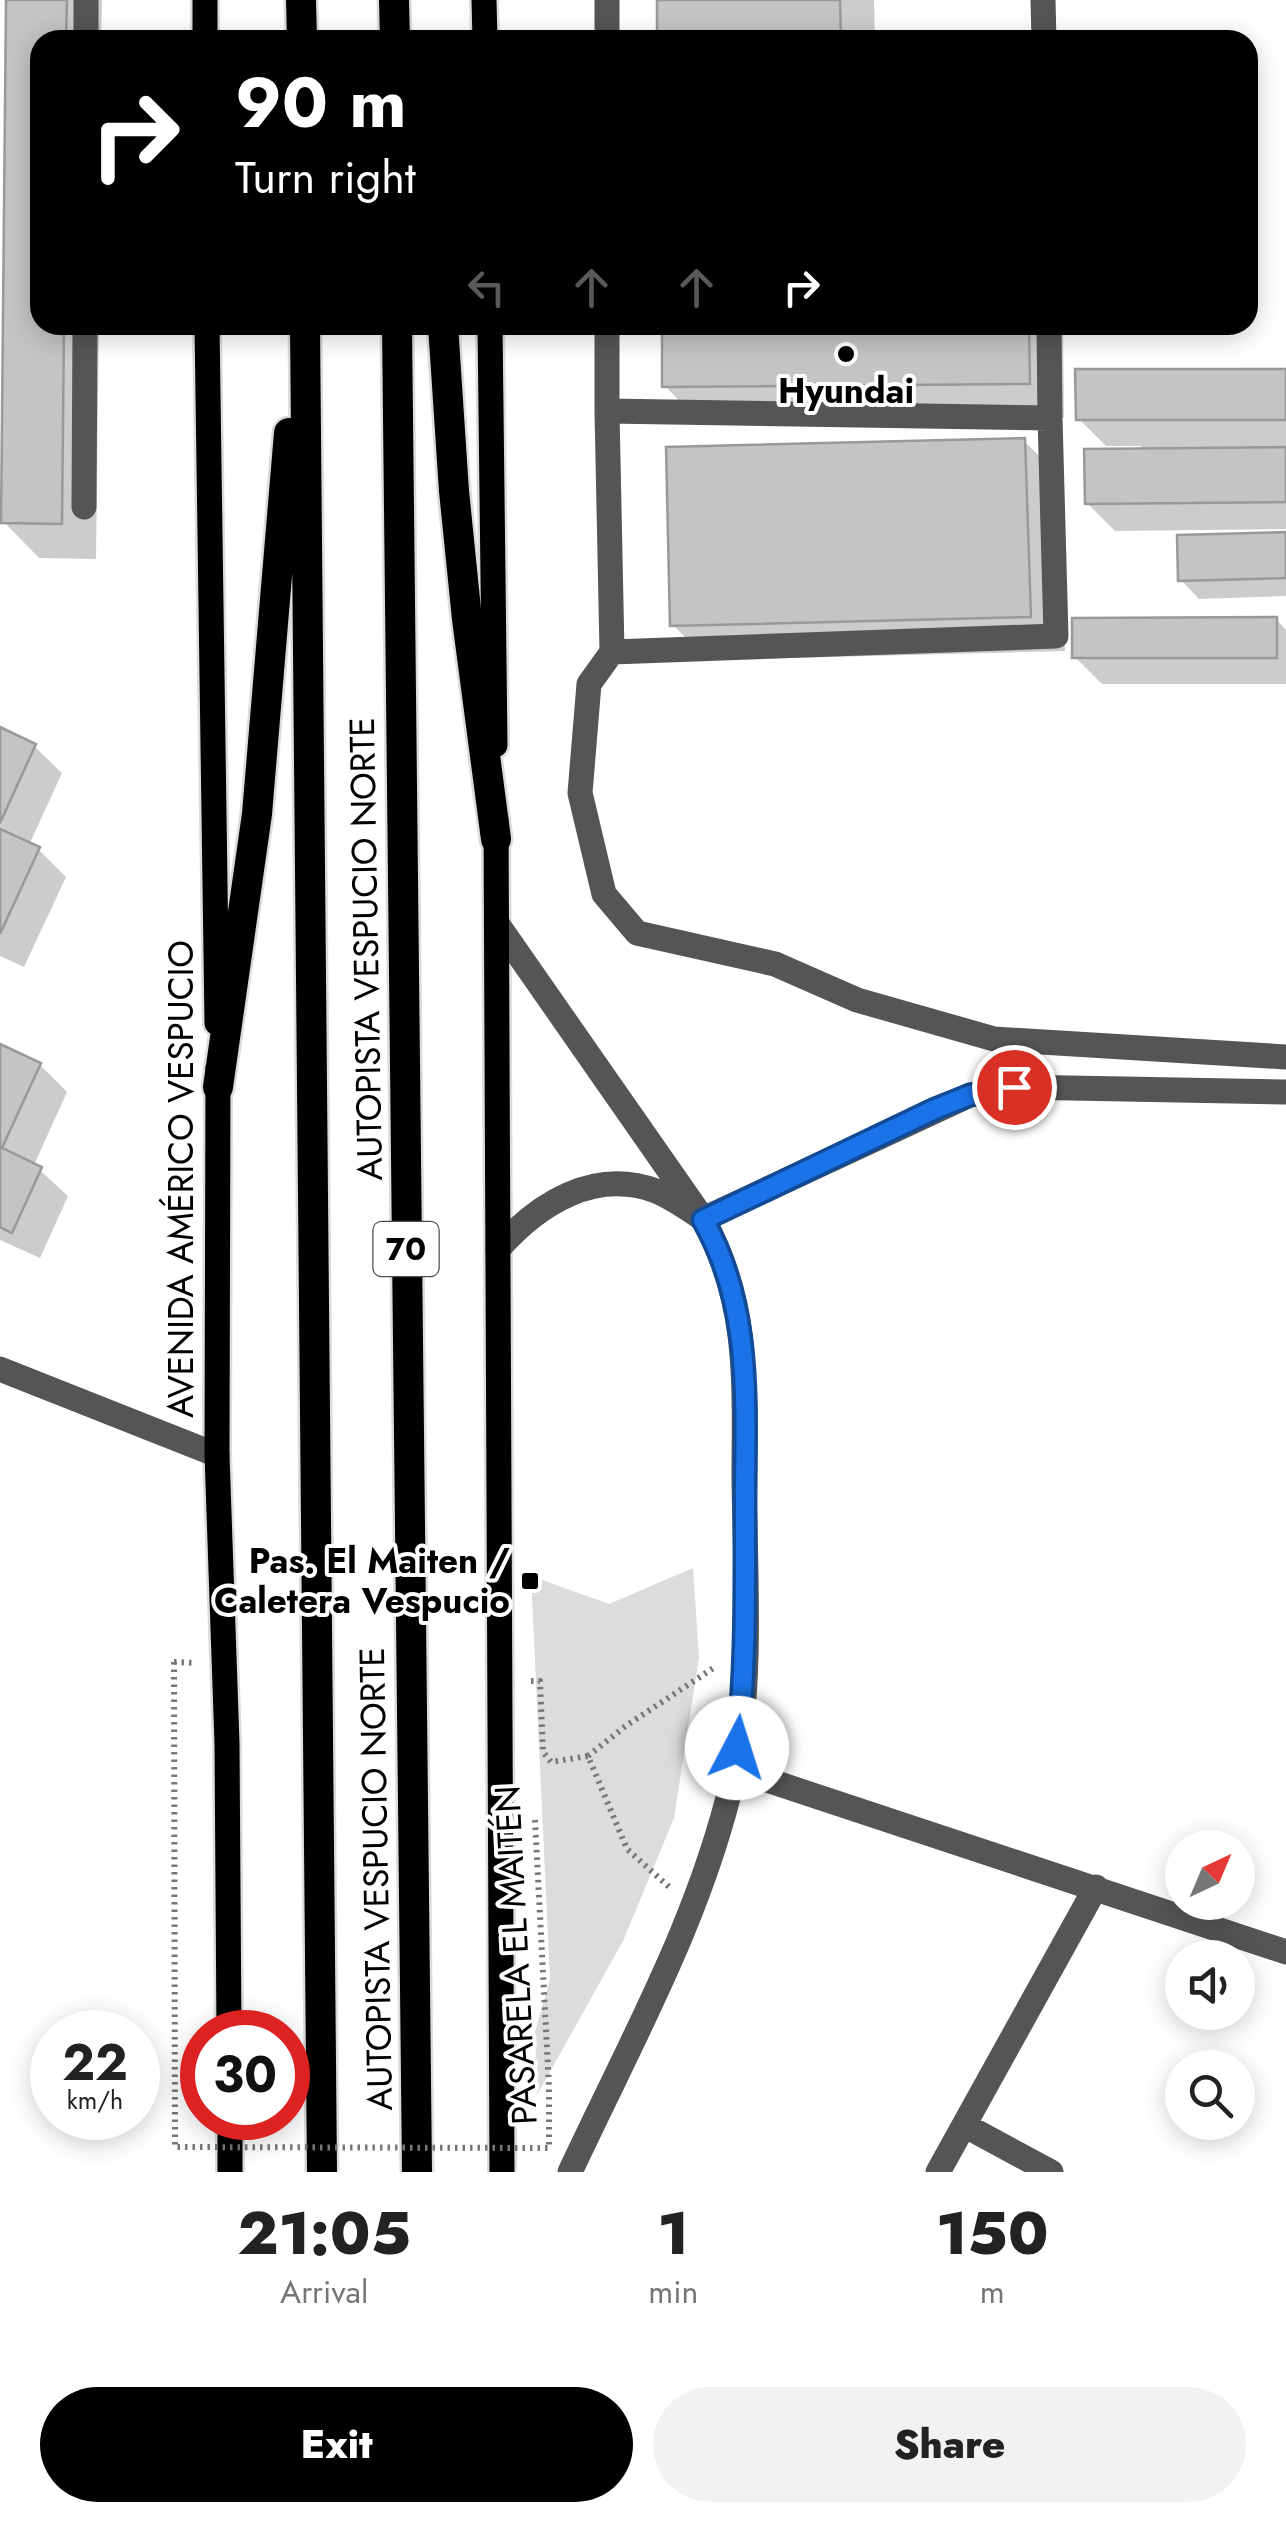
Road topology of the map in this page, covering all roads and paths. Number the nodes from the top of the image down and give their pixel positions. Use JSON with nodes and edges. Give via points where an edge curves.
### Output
{"nodes":[{"id":1,"x":86,"y":0,"type":"edge"},
{"id":2,"x":205,"y":0,"type":"edge"},
{"id":3,"x":301,"y":0,"type":"edge"},
{"id":4,"x":394,"y":0,"type":"edge"},
{"id":5,"x":484,"y":0,"type":"edge"},
{"id":6,"x":606,"y":0,"type":"edge"},
{"id":7,"x":1043,"y":0,"type":"edge"},
{"id":8,"x":86,"y":30,"type":"edge"},
{"id":9,"x":205,"y":30,"type":"edge"},
{"id":10,"x":302,"y":30,"type":"edge"},
{"id":11,"x":395,"y":30,"type":"edge"},
{"id":12,"x":485,"y":30,"type":"edge"},
{"id":13,"x":606,"y":30,"type":"edge"},
{"id":14,"x":1044,"y":30,"type":"edge"},
{"id":15,"x":85,"y":335,"type":"edge"},
{"id":16,"x":207,"y":335,"type":"edge"},
{"id":17,"x":300,"y":335,"type":"edge"},
{"id":18,"x":301,"y":335,"type":"edge"},
{"id":19,"x":397,"y":335,"type":"edge"},
{"id":20,"x":444,"y":335,"type":"edge"},
{"id":21,"x":490,"y":335,"type":"edge"},
{"id":22,"x":607,"y":335,"type":"edge"},
{"id":23,"x":1049,"y":335,"type":"edge"},
{"id":24,"x":607,"y":411,"type":"junction"},
{"id":25,"x":1050,"y":418,"type":"junction"},
{"id":26,"x":84,"y":507,"type":"dead end"},
{"id":27,"x":612,"y":652,"type":"junction"},
{"id":28,"x":496,"y":838,"type":"junction"},
{"id":29,"x":498,"y":925,"type":"junction"},
{"id":30,"x":1286,"y":1058,"type":"edge"},
{"id":31,"x":218,"y":1088,"type":"junction"},
{"id":32,"x":1286,"y":1092,"type":"edge"},
{"id":33,"x":703,"y":1220,"type":"junction"},
{"id":34,"x":498,"y":1249,"type":"junction"},
{"id":35,"x":0,"y":1369,"type":"edge"},
{"id":36,"x":217,"y":1455,"type":"junction"},
{"id":37,"x":745,"y":1646,"type":"junction"},
{"id":38,"x":174,"y":1662,"type":"dead end"},
{"id":39,"x":529,"y":1700,"type":"dead end"},
{"id":40,"x":588,"y":1756,"type":"junction"},
{"id":41,"x":734,"y":1770,"type":"junction"},
{"id":42,"x":535,"y":1816,"type":"dead end"},
{"id":43,"x":1096,"y":1887,"type":"junction"},
{"id":44,"x":698,"y":1897,"type":"junction"},
{"id":45,"x":1286,"y":1952,"type":"edge"},
{"id":46,"x":229,"y":2010,"type":"edge"},
{"id":47,"x":964,"y":2126,"type":"junction"},
{"id":48,"x":230,"y":2140,"type":"edge"},
{"id":49,"x":230,"y":2172,"type":"edge"},
{"id":50,"x":322,"y":2172,"type":"edge"},
{"id":51,"x":417,"y":2172,"type":"edge"},
{"id":52,"x":502,"y":2172,"type":"edge"},
{"id":53,"x":570,"y":2172,"type":"edge"},
{"id":54,"x":938,"y":2172,"type":"edge"},
{"id":55,"x":1051,"y":2172,"type":"edge"}],
"edges":[{"from":1,"to":8,"type":"street"},
{"from":2,"to":9,"type":"main road"},
{"from":3,"to":10,"type":"highway"},
{"from":4,"to":11,"type":"highway"},
{"from":5,"to":12,"type":"main road"},
{"from":6,"to":13,"type":"street"},
{"from":7,"to":14,"type":"street"},
{"from":15,"to":26,"type":"street"},
{"from":16,"to":31,"type":"main road","name":"AVENIDA AMÉRICO VESPUCIO"},
{"from":17,"to":31,"type":"highway","via":[[258,814]]},
{"from":18,"to":50,"type":"highway","name":"AUTOPISTA VESPUCIO NORTE"},
{"from":19,"to":51,"type":"highway","name":"AUTOPISTA VESPUCIO NORTE","number":"70"},
{"from":20,"to":28,"type":"highway","via":[[461,564]]},
{"from":21,"to":28,"type":"main road"},
{"from":22,"to":24,"type":"street"},
{"from":23,"to":25,"type":"street"},
{"from":24,"to":25,"type":"street"},
{"from":24,"to":27,"type":"street"},
{"from":25,"to":27,"type":"street","via":[[1056,636]]},
{"from":27,"to":30,"type":"street","via":[[589,684],[580,794],[604,894],[637,933],[774,964],[857,1000],[994,1039]]},
{"from":28,"to":29,"type":"main road"},
{"from":29,"to":33,"type":"street"},
{"from":29,"to":34,"type":"main road"},
{"from":31,"to":36,"type":"main road","name":"AVENIDA AMÉRICO VESPUCIO"},
{"from":32,"to":33,"type":"street","via":[[1014,1087],[970,1095]]},
{"from":33,"to":34,"type":"street","via":[[654,1190],[600,1185],[543,1208]]},
{"from":33,"to":37,"type":"street","via":[[728,1270],[743,1347]]},
{"from":34,"to":52,"type":"main road"},
{"from":35,"to":36,"type":"street"},
{"from":36,"to":46,"type":"main road","name":"AVENIDA AMÉRICO VESPUCIO"},
{"from":37,"to":40,"type":"path"},
{"from":37,"to":41,"type":"street"},
{"from":38,"to":42,"type":"path","name":"PASARELA EL MAITÉN","bridge":true,"via":[[175,2147],[550,2148]]},
{"from":39,"to":40,"type":"path","via":[[528,1680],[540,1681],[543,1752],[551,1762]]},
{"from":40,"to":44,"type":"path","via":[[627,1849],[677,1894]]},
{"from":41,"to":43,"type":"street"},
{"from":41,"to":44,"type":"street"},
{"from":43,"to":45,"type":"street"},
{"from":43,"to":47,"type":"street"},
{"from":44,"to":53,"type":"street"},
{"from":47,"to":54,"type":"street"},
{"from":47,"to":55,"type":"street"},
{"from":48,"to":49,"type":"main road"}]}
